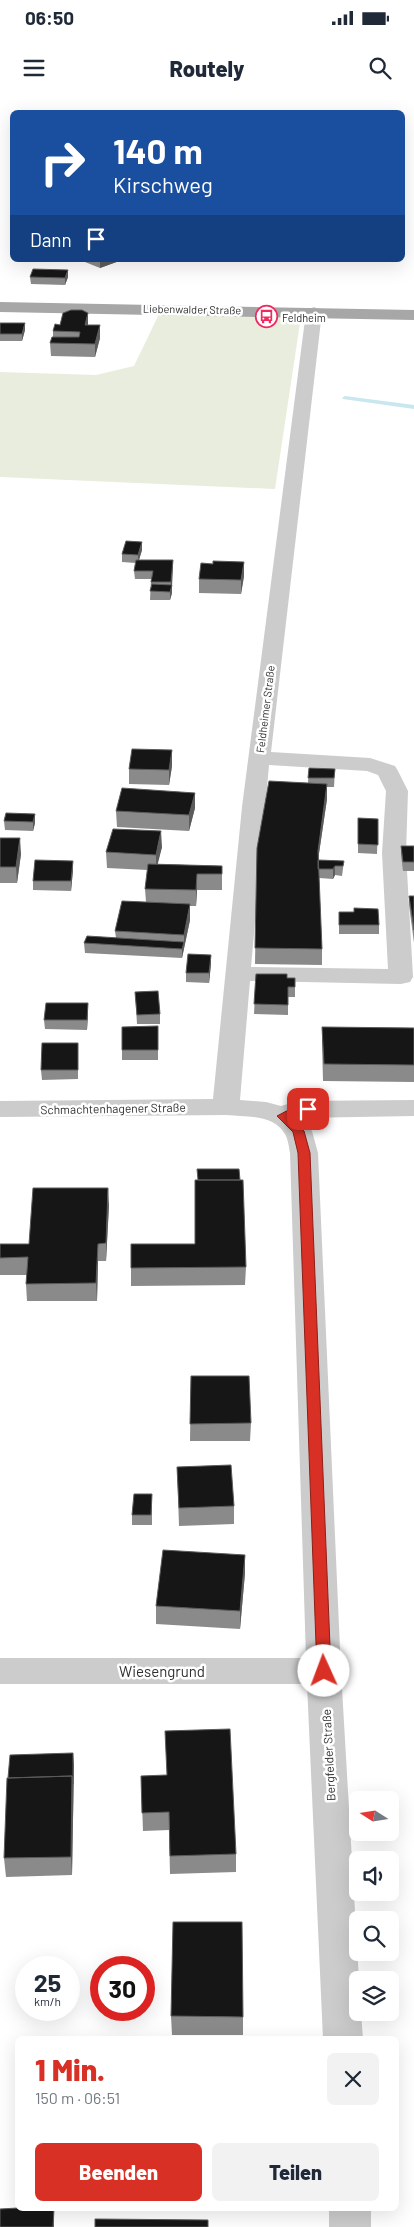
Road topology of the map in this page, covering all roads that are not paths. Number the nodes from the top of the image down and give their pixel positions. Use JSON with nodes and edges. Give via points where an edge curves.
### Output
{"nodes":[{"id":1,"x":0,"y":307,"type":"edge"},
{"id":2,"x":314,"y":312,"type":"junction"},
{"id":3,"x":414,"y":314,"type":"edge"},
{"id":4,"x":259,"y":758,"type":"junction"},
{"id":5,"x":238,"y":974,"type":"junction"},
{"id":6,"x":226,"y":1107,"type":"junction"},
{"id":7,"x":414,"y":1108,"type":"edge"},
{"id":8,"x":0,"y":1109,"type":"edge"},
{"id":9,"x":282,"y":1116,"type":"junction"},
{"id":10,"x":0,"y":1671,"type":"edge"},
{"id":11,"x":324,"y":1671,"type":"junction"},
{"id":12,"x":343,"y":2036,"type":"edge"},
{"id":13,"x":350,"y":2211,"type":"edge"},
{"id":14,"x":350,"y":2227,"type":"edge"}],
"edges":[{"from":1,"to":2,"type":"main road","name":"Liebenwalder Straße"},
{"from":2,"to":3,"type":"main road","name":"Liebenwalder Straße"},
{"from":2,"to":4,"type":"street","name":"Feldheimer Straße"},
{"from":4,"to":5,"type":"street","name":"Feldheimer Straße"},
{"from":4,"to":5,"type":"street","via":[[370,765],[387,771],[397,791],[394,853],[401,977]]},
{"from":5,"to":6,"type":"street","name":"Feldheimer Straße"},
{"from":6,"to":8,"type":"street","name":"Schmachtenhagener Straße"},
{"from":6,"to":9,"type":"street","via":[[266,1110]]},
{"from":7,"to":9,"type":"street","via":[[298,1109]]},
{"from":9,"to":11,"type":"street","name":"Bergfelder Straße","via":[[298,1131],[304,1153]]},
{"from":10,"to":11,"type":"street","name":"Wiesengrund"},
{"from":11,"to":12,"type":"street","name":"Bergfelder Straße"},
{"from":13,"to":14,"type":"street"}]}
